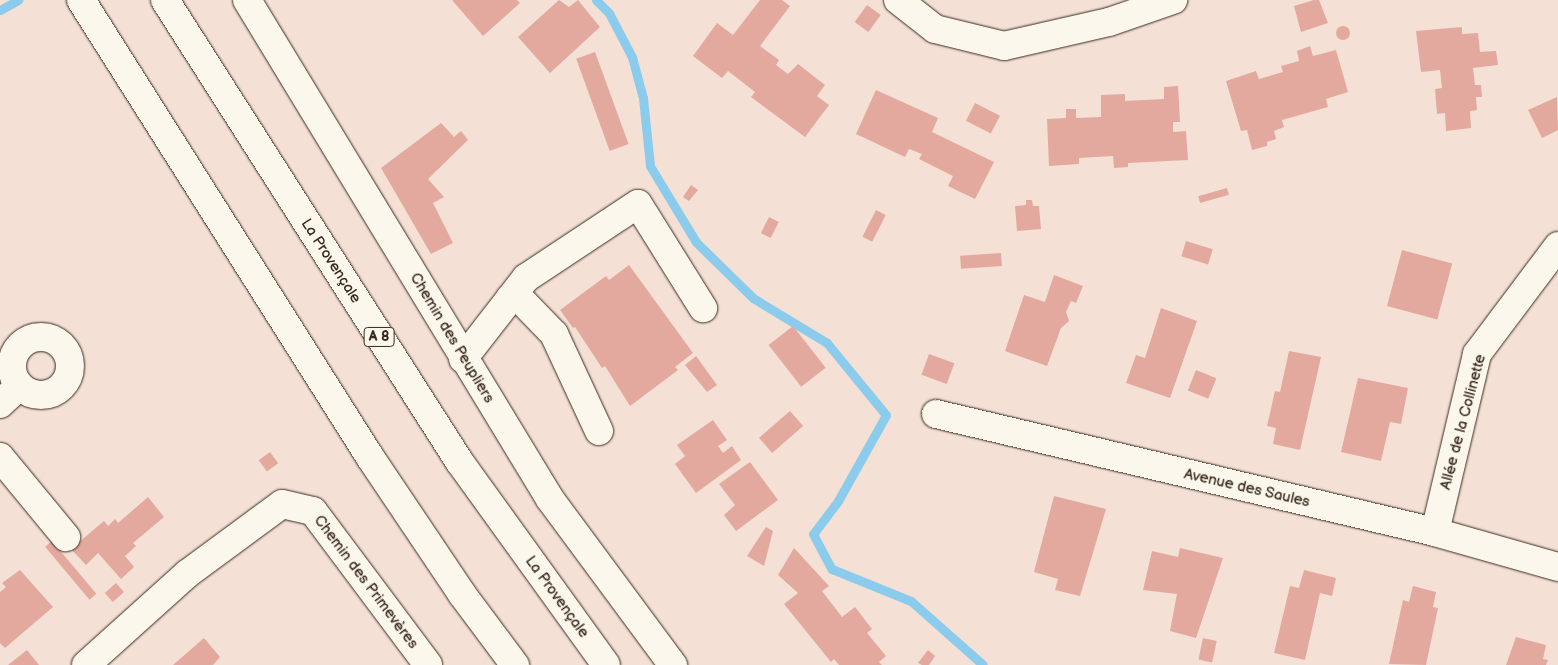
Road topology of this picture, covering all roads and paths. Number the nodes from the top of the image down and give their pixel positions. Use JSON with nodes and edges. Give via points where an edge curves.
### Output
{"nodes":[{"id":1,"x":81,"y":0,"type":"edge"},
{"id":2,"x":165,"y":0,"type":"edge"},
{"id":3,"x":247,"y":0,"type":"edge"},
{"id":4,"x":898,"y":0,"type":"edge"},
{"id":5,"x":1173,"y":0,"type":"edge"},
{"id":6,"x":1558,"y":246,"type":"edge"},
{"id":7,"x":510,"y":298,"type":"junction"},
{"id":8,"x":703,"y":308,"type":"dead end"},
{"id":9,"x":463,"y":359,"type":"junction"},
{"id":10,"x":936,"y":414,"type":"dead end"},
{"id":11,"x":599,"y":431,"type":"dead end"},
{"id":12,"x":0,"y":457,"type":"edge"},
{"id":13,"x":1435,"y":532,"type":"junction"},
{"id":14,"x":66,"y":537,"type":"dead end"},
{"id":15,"x":1558,"y":566,"type":"edge"},
{"id":16,"x":86,"y":665,"type":"edge"},
{"id":17,"x":428,"y":665,"type":"edge"},
{"id":18,"x":515,"y":665,"type":"edge"},
{"id":19,"x":606,"y":665,"type":"edge"},
{"id":20,"x":673,"y":665,"type":"edge"}],
"edges":[{"from":1,"to":18,"type":"main road","via":[[370,457],[462,594]]},
{"from":2,"to":19,"type":"main road","name":"La Provençale","number":"A 8","via":[[459,461]]},
{"from":3,"to":9,"type":"main road","name":"Chemin des Peupliers"},
{"from":4,"to":5,"type":"main road","via":[[935,29],[1004,46],[1109,22]]},
{"from":6,"to":13,"type":"main road","name":"Allée de la Collinette","via":[[1477,354]]},
{"from":7,"to":8,"type":"main road","via":[[526,278],[638,204]]},
{"from":7,"to":9,"type":"main road"},
{"from":7,"to":11,"type":"main road","via":[[522,301],[554,334]]},
{"from":9,"to":20,"type":"main road","name":"Chemin des Peupliers","via":[[550,499]]},
{"from":10,"to":13,"type":"main road","name":"Avenue des Saules"},
{"from":12,"to":14,"type":"main road"},
{"from":13,"to":15,"type":"main road","name":"Avenue des Saules"},
{"from":16,"to":17,"type":"main road","name":"Chemin des Primevères","via":[[187,574],[282,504],[313,511]]}]}
